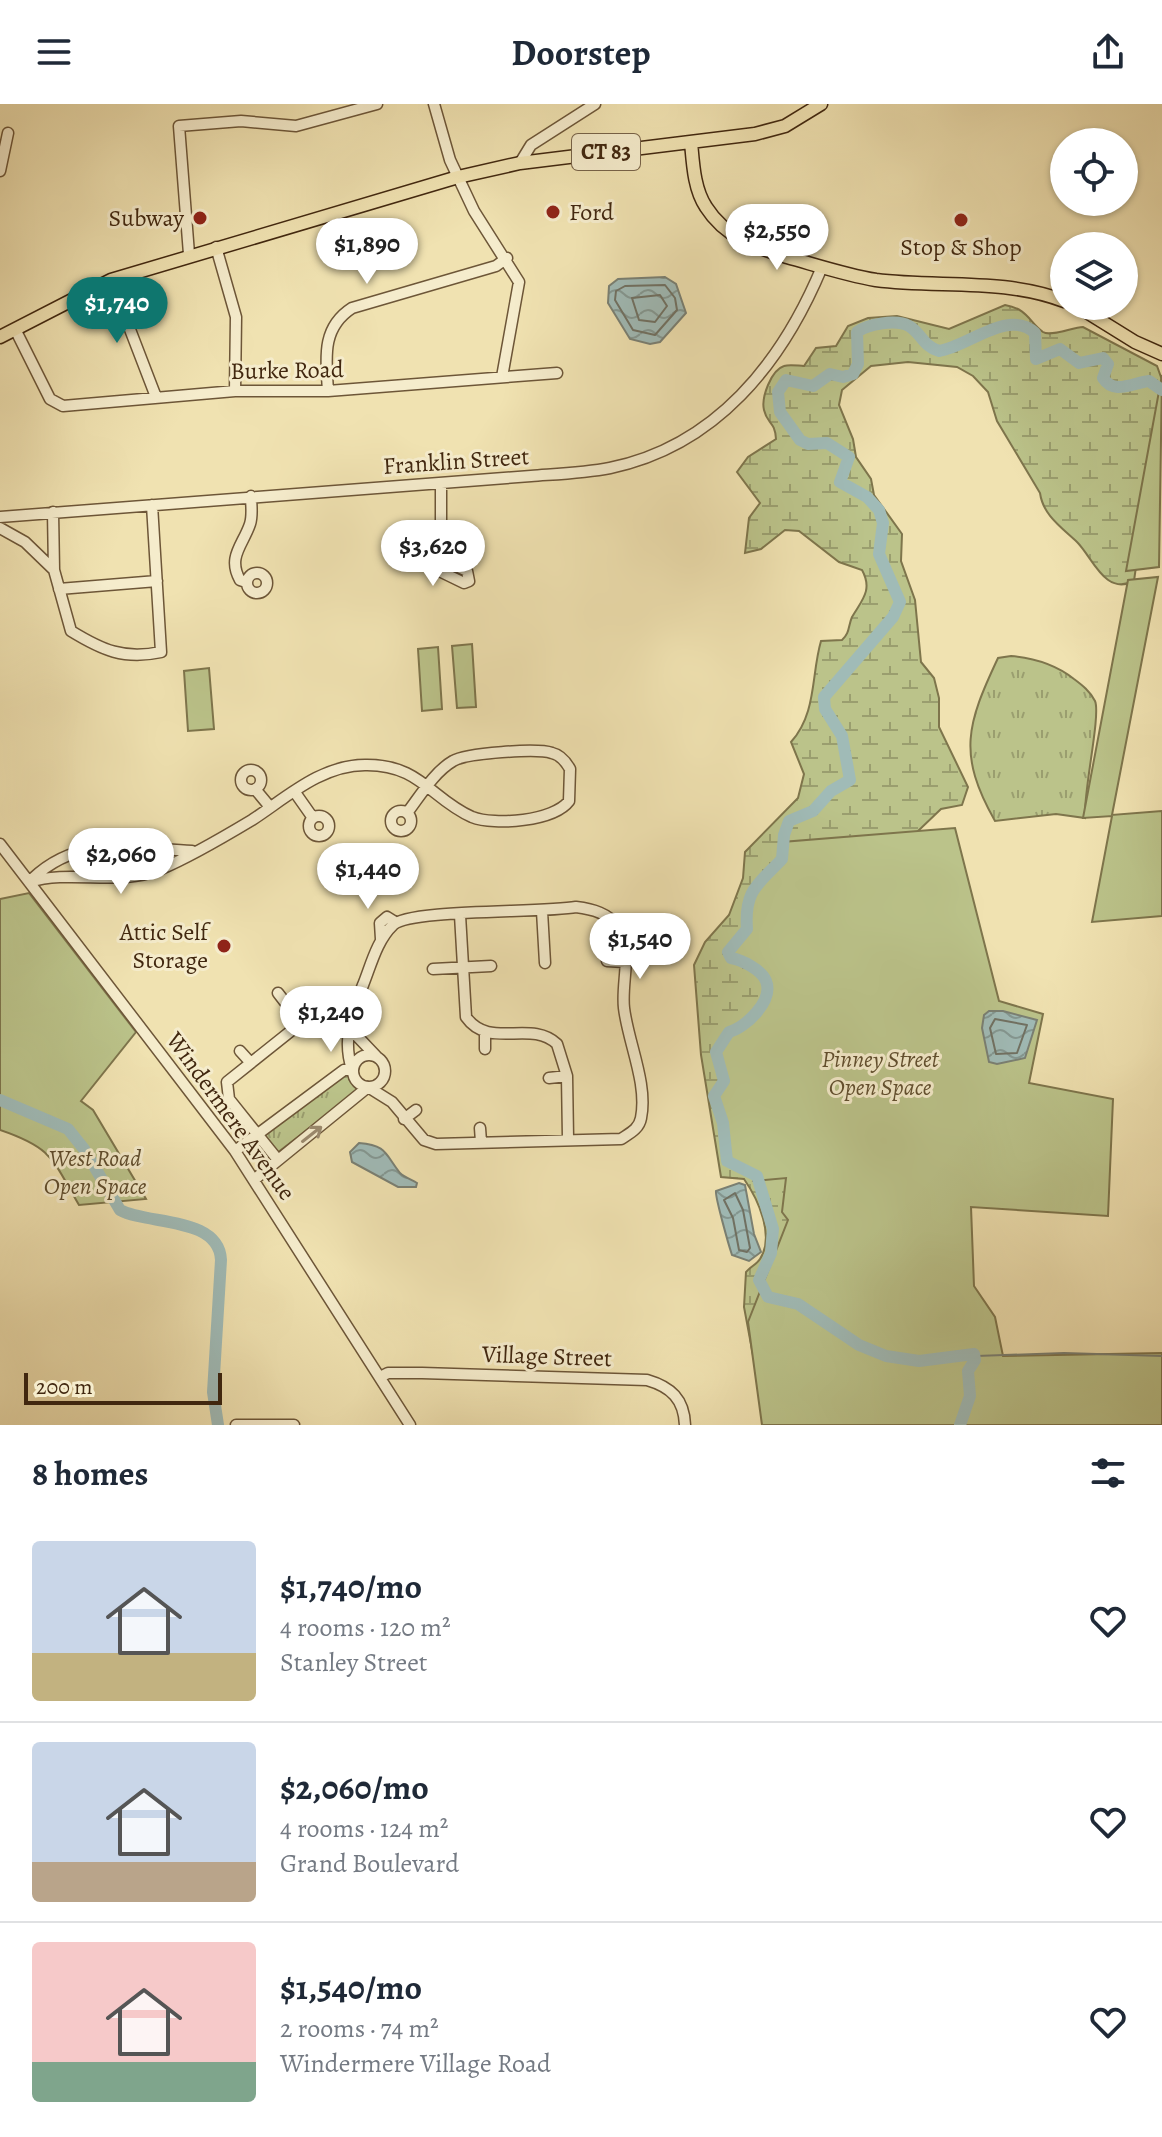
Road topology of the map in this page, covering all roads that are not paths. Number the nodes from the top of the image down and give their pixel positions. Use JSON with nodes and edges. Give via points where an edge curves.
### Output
{"nodes":[{"id":1,"x":377,"y":104,"type":"edge"},
{"id":2,"x":434,"y":104,"type":"edge"},
{"id":3,"x":595,"y":104,"type":"edge"},
{"id":4,"x":821,"y":104,"type":"edge"},
{"id":5,"x":8,"y":133,"type":"dead end"},
{"id":6,"x":691,"y":142,"type":"junction"},
{"id":7,"x":520,"y":163,"type":"junction"},
{"id":8,"x":0,"y":171,"type":"edge"},
{"id":9,"x":458,"y":177,"type":"junction"},
{"id":10,"x":216,"y":247,"type":"junction"},
{"id":11,"x":189,"y":254,"type":"junction"},
{"id":12,"x":507,"y":258,"type":"junction"},
{"id":13,"x":822,"y":267,"type":"junction"},
{"id":14,"x":111,"y":280,"type":"junction"},
{"id":15,"x":1050,"y":298,"type":"edge"},
{"id":16,"x":1100,"y":320,"type":"edge"},
{"id":17,"x":15,"y":329,"type":"junction"},
{"id":18,"x":0,"y":337,"type":"edge"},
{"id":19,"x":1162,"y":354,"type":"edge"},
{"id":20,"x":557,"y":373,"type":"dead end"},
{"id":21,"x":502,"y":377,"type":"junction"},
{"id":22,"x":235,"y":391,"type":"junction"},
{"id":23,"x":328,"y":391,"type":"junction"},
{"id":24,"x":156,"y":397,"type":"junction"},
{"id":25,"x":441,"y":483,"type":"junction"},
{"id":26,"x":251,"y":496,"type":"junction"},
{"id":27,"x":152,"y":505,"type":"junction"},
{"id":28,"x":53,"y":512,"type":"junction"},
{"id":29,"x":0,"y":517,"type":"edge"},
{"id":30,"x":0,"y":528,"type":"edge"},
{"id":31,"x":433,"y":555,"type":"dead end"},
{"id":32,"x":54,"y":570,"type":"junction"},
{"id":33,"x":157,"y":581,"type":"junction"},
{"id":34,"x":246,"y":582,"type":"dead end"},
{"id":35,"x":59,"y":589,"type":"junction"},
{"id":36,"x":429,"y":785,"type":"junction"},
{"id":37,"x":255,"y":789,"type":"dead end"},
{"id":38,"x":294,"y":791,"type":"junction"},
{"id":39,"x":270,"y":807,"type":"junction"},
{"id":40,"x":407,"y":813,"type":"dead end"},
{"id":41,"x":313,"y":818,"type":"dead end"},
{"id":42,"x":0,"y":844,"type":"edge"},
{"id":43,"x":192,"y":851,"type":"junction"},
{"id":44,"x":29,"y":882,"type":"junction"},
{"id":45,"x":542,"y":911,"type":"junction"},
{"id":46,"x":460,"y":915,"type":"junction"},
{"id":47,"x":607,"y":961,"type":"dead end"},
{"id":48,"x":625,"y":962,"type":"junction"},
{"id":49,"x":545,"y":963,"type":"dead end"},
{"id":50,"x":491,"y":966,"type":"dead end"},
{"id":51,"x":462,"y":968,"type":"junction"},
{"id":52,"x":433,"y":969,"type":"dead end"},
{"id":53,"x":362,"y":987,"type":"junction"},
{"id":54,"x":375,"y":992,"type":"dead end"},
{"id":55,"x":278,"y":993,"type":"dead end"},
{"id":56,"x":354,"y":1006,"type":"junction"},
{"id":57,"x":301,"y":1023,"type":"junction"},
{"id":58,"x":485,"y":1033,"type":"junction"},
{"id":59,"x":349,"y":1034,"type":"junction"},
{"id":60,"x":485,"y":1049,"type":"dead end"},
{"id":61,"x":240,"y":1051,"type":"dead end"},
{"id":62,"x":376,"y":1056,"type":"junction"},
{"id":63,"x":250,"y":1062,"type":"junction"},
{"id":64,"x":352,"y":1069,"type":"junction"},
{"id":65,"x":385,"y":1073,"type":"junction"},
{"id":66,"x":567,"y":1076,"type":"junction"},
{"id":67,"x":549,"y":1078,"type":"dead end"},
{"id":68,"x":368,"y":1087,"type":"junction"},
{"id":69,"x":392,"y":1102,"type":"junction"},
{"id":70,"x":416,"y":1110,"type":"dead end"},
{"id":71,"x":404,"y":1119,"type":"junction"},
{"id":72,"x":480,"y":1128,"type":"dead end"},
{"id":73,"x":257,"y":1136,"type":"junction"},
{"id":74,"x":568,"y":1138,"type":"junction"},
{"id":75,"x":481,"y":1142,"type":"junction"},
{"id":76,"x":235,"y":1151,"type":"junction"},
{"id":77,"x":278,"y":1160,"type":"junction"},
{"id":78,"x":255,"y":1179,"type":"junction"},
{"id":79,"x":380,"y":1377,"type":"junction"},
{"id":80,"x":236,"y":1425,"type":"edge"},
{"id":81,"x":294,"y":1425,"type":"edge"},
{"id":82,"x":410,"y":1425,"type":"edge"},
{"id":83,"x":685,"y":1425,"type":"edge"}],
"edges":[{"from":1,"to":11,"type":"street","via":[[296,126],[241,121],[179,126]]},
{"from":2,"to":9,"type":"street"},
{"from":3,"to":7,"type":"street","via":[[531,145]]},
{"from":4,"to":6,"type":"main road","number":"CT 83","via":[[785,126]]},
{"from":5,"to":8,"type":"street"},
{"from":6,"to":7,"type":"main road","number":"CT 83"},
{"from":6,"to":13,"type":"main road","via":[[700,194],[721,227],[743,242]]},
{"from":7,"to":9,"type":"main road"},
{"from":9,"to":10,"type":"main road"},
{"from":9,"to":12,"type":"street"},
{"from":10,"to":11,"type":"main road"},
{"from":10,"to":22,"type":"street","via":[[236,317]]},
{"from":11,"to":14,"type":"main road"},
{"from":12,"to":21,"type":"street","via":[[519,291]]},
{"from":12,"to":23,"type":"street","via":[[340,316],[325,350]]},
{"from":13,"to":15,"type":"main road","via":[[877,280],[997,288]]},
{"from":13,"to":25,"type":"street","name":"Franklin Street","via":[[765,371],[717,419],[687,438],[607,469]]},
{"from":14,"to":17,"type":"main road"},
{"from":14,"to":24,"type":"street"},
{"from":16,"to":19,"type":"main road"},
{"from":17,"to":18,"type":"main road"},
{"from":17,"to":24,"type":"street","name":"Burke Road","via":[[57,404]]},
{"from":20,"to":21,"type":"street","name":"Burke Road"},
{"from":21,"to":23,"type":"street","name":"Burke Road"},
{"from":22,"to":23,"type":"street","name":"Burke Road"},
{"from":22,"to":24,"type":"street","name":"Burke Road"},
{"from":25,"to":26,"type":"street","name":"Franklin Street"},
{"from":25,"to":31,"type":"street","via":[[441,532]]},
{"from":26,"to":27,"type":"street","name":"Franklin Street"},
{"from":26,"to":34,"type":"street","via":[[251,522],[234,564]]},
{"from":27,"to":28,"type":"street","name":"Franklin Street"},
{"from":27,"to":33,"type":"street"},
{"from":28,"to":29,"type":"street","name":"Franklin Street"},
{"from":28,"to":32,"type":"street"},
{"from":30,"to":32,"type":"street","via":[[25,542]]},
{"from":32,"to":35,"type":"street"},
{"from":33,"to":35,"type":"street"},
{"from":33,"to":35,"type":"street","via":[[161,652],[121,655],[90,643],[71,631]]},
{"from":36,"to":36,"type":"street","via":[[460,758],[540,751],[564,760],[572,786],[569,801],[557,814],[490,820],[464,812]]},
{"from":36,"to":38,"type":"street","via":[[405,772],[365,765],[328,772]]},
{"from":36,"to":40,"type":"street"},
{"from":37,"to":39,"type":"street"},
{"from":38,"to":39,"type":"street"},
{"from":38,"to":41,"type":"street"},
{"from":39,"to":43,"type":"street"},
{"from":42,"to":44,"type":"street","name":"Windermere Avenue"},
{"from":43,"to":44,"type":"street","via":[[174,864],[139,876],[49,876]]},
{"from":43,"to":44,"type":"street","via":[[93,847],[63,857]]},
{"from":44,"to":76,"type":"street","name":"Windermere Avenue"},
{"from":45,"to":46,"type":"street"},
{"from":45,"to":48,"type":"street","via":[[576,907],[600,912],[619,929]]},
{"from":45,"to":49,"type":"street"},
{"from":46,"to":51,"type":"street"},
{"from":46,"to":53,"type":"street","via":[[395,922],[381,939]]},
{"from":47,"to":48,"type":"street"},
{"from":48,"to":74,"type":"street","via":[[624,1008],[642,1103],[640,1123],[621,1139]]},
{"from":50,"to":51,"type":"street"},
{"from":51,"to":52,"type":"street"},
{"from":51,"to":58,"type":"street","via":[[466,1017]]},
{"from":53,"to":54,"type":"street"},
{"from":53,"to":56,"type":"street"},
{"from":55,"to":57,"type":"street"},
{"from":56,"to":57,"type":"street","via":[[335,1000]]},
{"from":56,"to":59,"type":"street"},
{"from":57,"to":63,"type":"street"},
{"from":58,"to":60,"type":"street"},
{"from":58,"to":66,"type":"street","via":[[551,1038],[563,1054]]},
{"from":59,"to":62,"type":"street"},
{"from":59,"to":64,"type":"street"},
{"from":61,"to":63,"type":"street"},
{"from":62,"to":64,"type":"street","via":[[361,1056]]},
{"from":62,"to":65,"type":"street"},
{"from":63,"to":73,"type":"street","via":[[231,1076],[226,1092]]},
{"from":64,"to":68,"type":"street","via":[[354,1079]]},
{"from":64,"to":73,"type":"street"},
{"from":65,"to":68,"type":"street","via":[[381,1082]]},
{"from":65,"to":69,"type":"street"},
{"from":66,"to":67,"type":"street"},
{"from":66,"to":74,"type":"street"},
{"from":68,"to":69,"type":"street"},
{"from":77,"to":68,"type":"street","one_way":true},
{"from":69,"to":71,"type":"street"},
{"from":70,"to":71,"type":"street"},
{"from":71,"to":75,"type":"street","via":[[424,1140],[436,1144]]},
{"from":72,"to":75,"type":"street"},
{"from":73,"to":76,"type":"street"},
{"from":73,"to":77,"type":"street"},
{"from":74,"to":75,"type":"street"},
{"from":76,"to":78,"type":"street","name":"Windermere Avenue"},
{"from":77,"to":78,"type":"street"},
{"from":78,"to":79,"type":"street","name":"Windermere Avenue"},
{"from":79,"to":82,"type":"street","name":"Windermere Avenue"},
{"from":79,"to":83,"type":"street","name":"Village Street","via":[[422,1373],[647,1380],[674,1393]]},
{"from":80,"to":81,"type":"street"}]}
